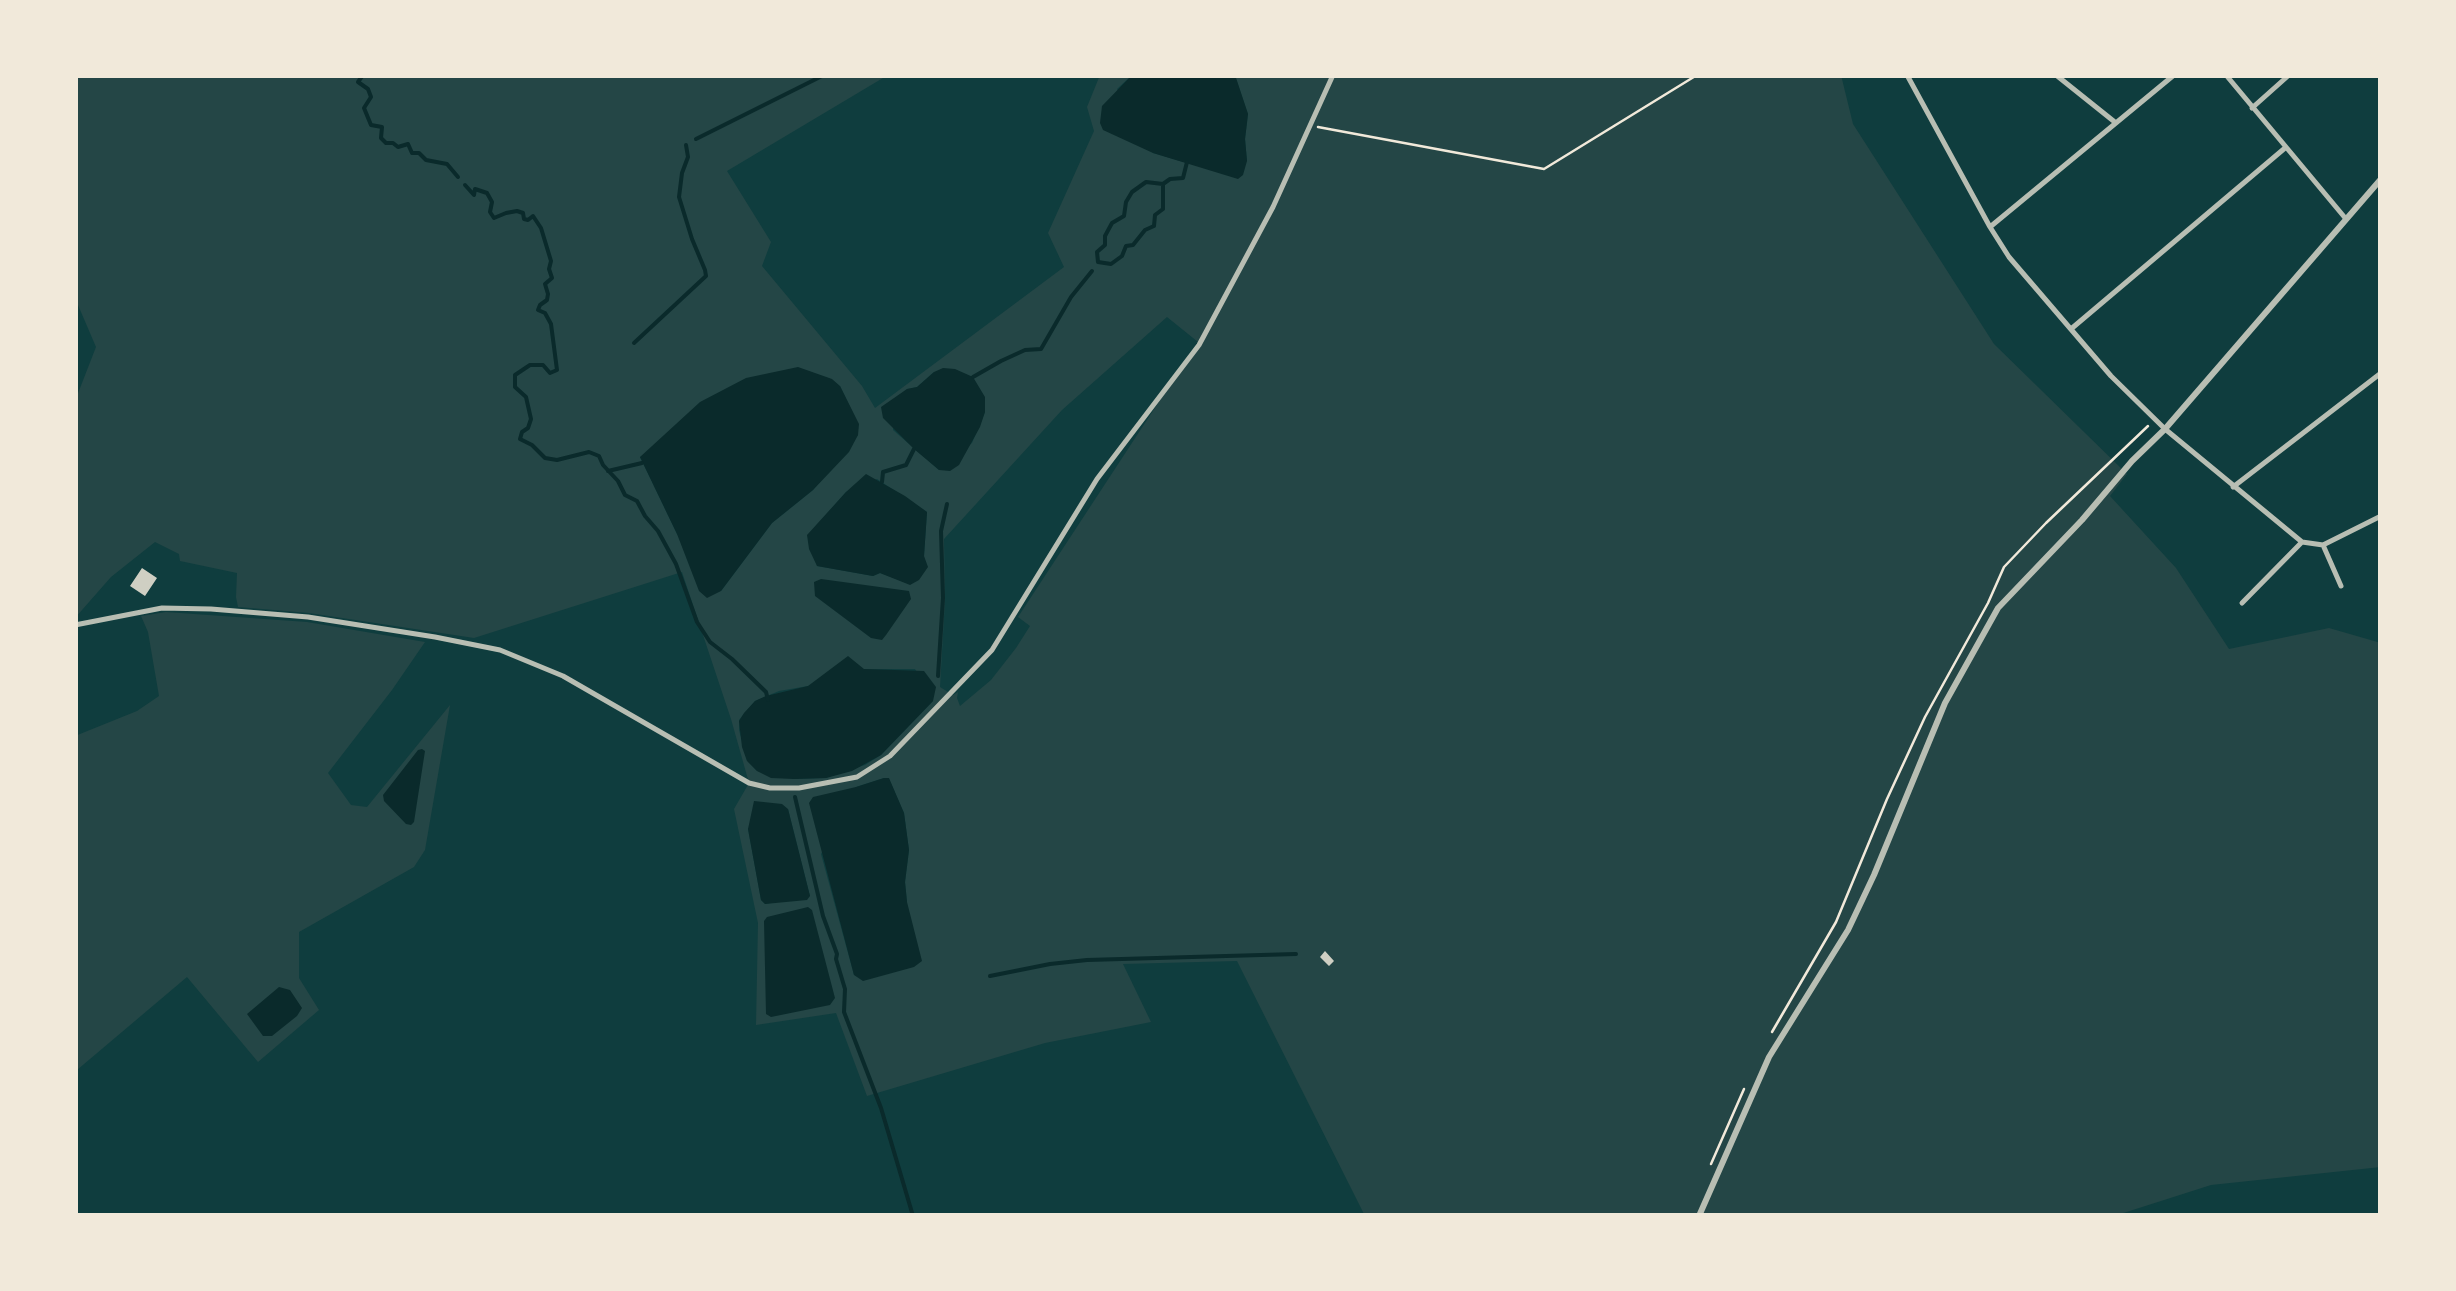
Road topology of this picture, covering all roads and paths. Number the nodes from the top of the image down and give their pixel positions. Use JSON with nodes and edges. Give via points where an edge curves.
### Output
{"nodes":[{"id":1,"x":1333,"y":75,"type":"edge"},
{"id":2,"x":1697,"y":75,"type":"edge"},
{"id":3,"x":1906,"y":75,"type":"edge"},
{"id":4,"x":2056,"y":75,"type":"edge"},
{"id":5,"x":2174,"y":75,"type":"edge"},
{"id":6,"x":2226,"y":75,"type":"edge"},
{"id":7,"x":2289,"y":75,"type":"edge"},
{"id":8,"x":2252,"y":108,"type":"junction"},
{"id":9,"x":2116,"y":122,"type":"junction"},
{"id":10,"x":1310,"y":126,"type":"junction"},
{"id":11,"x":2285,"y":148,"type":"junction"},
{"id":12,"x":2381,"y":179,"type":"edge"},
{"id":13,"x":2346,"y":219,"type":"junction"},
{"id":14,"x":1990,"y":227,"type":"junction"},
{"id":15,"x":2071,"y":328,"type":"junction"},
{"id":16,"x":2381,"y":373,"type":"edge"},
{"id":17,"x":2156,"y":420,"type":"junction"},
{"id":18,"x":2165,"y":429,"type":"junction"},
{"id":19,"x":2120,"y":452,"type":"dead end"},
{"id":20,"x":2233,"y":487,"type":"junction"},
{"id":21,"x":2381,"y":516,"type":"edge"},
{"id":22,"x":2302,"y":542,"type":"junction"},
{"id":23,"x":2324,"y":545,"type":"junction"},
{"id":24,"x":2341,"y":586,"type":"dead end"},
{"id":25,"x":2242,"y":603,"type":"dead end"},
{"id":26,"x":75,"y":625,"type":"edge"},
{"id":27,"x":1700,"y":1216,"type":"edge"}],
"edges":[{"from":1,"to":10,"type":"street"},
{"from":2,"to":10,"type":"path","via":[[1544,169]]},
{"from":3,"to":14,"type":"street"},
{"from":4,"to":9,"type":"street"},
{"from":5,"to":9,"type":"street"},
{"from":6,"to":8,"type":"street"},
{"from":7,"to":8,"type":"street"},
{"from":8,"to":11,"type":"street"},
{"from":9,"to":14,"type":"street"},
{"from":10,"to":26,"type":"street","via":[[1199,345],[1097,479],[992,650],[890,756],[856,778],[799,788],[749,783],[563,676],[484,646],[308,617],[211,609],[162,608]]},
{"from":11,"to":13,"type":"street"},
{"from":11,"to":15,"type":"street"},
{"from":12,"to":13,"type":"street"},
{"from":13,"to":18,"type":"street"},
{"from":14,"to":15,"type":"street"},
{"from":15,"to":17,"type":"street"},
{"from":16,"to":20,"type":"street"},
{"from":17,"to":18,"type":"street"},
{"from":17,"to":19,"type":"path"},
{"from":18,"to":20,"type":"street"},
{"from":18,"to":27,"type":"street","via":[[1998,608],[1945,703],[1848,930],[1769,1057]]},
{"from":20,"to":22,"type":"street"},
{"from":21,"to":23,"type":"street"},
{"from":22,"to":23,"type":"street"},
{"from":22,"to":25,"type":"street"},
{"from":23,"to":24,"type":"street"}]}
